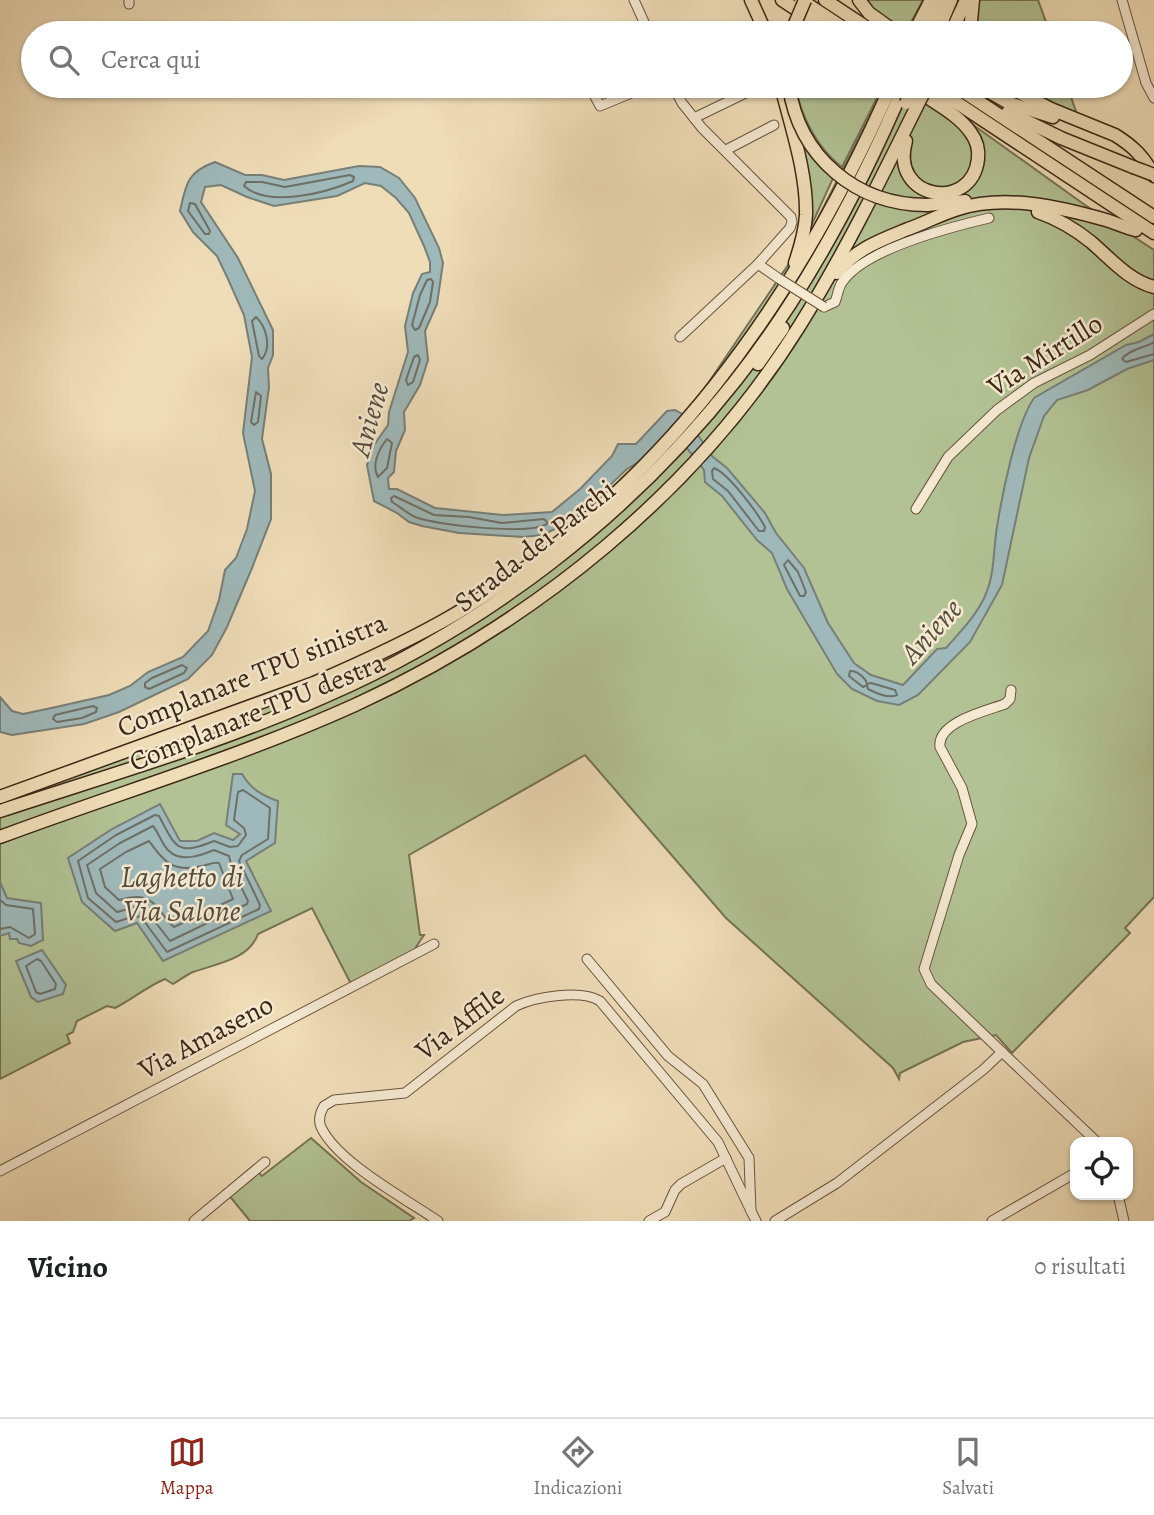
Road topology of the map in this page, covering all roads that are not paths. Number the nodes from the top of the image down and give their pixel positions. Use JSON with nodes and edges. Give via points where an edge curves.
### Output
{"nodes":[{"id":1,"x":634,"y":0,"type":"edge"},
{"id":2,"x":751,"y":0,"type":"edge"},
{"id":3,"x":782,"y":0,"type":"edge"},
{"id":4,"x":803,"y":0,"type":"edge"},
{"id":5,"x":825,"y":0,"type":"edge"},
{"id":6,"x":859,"y":0,"type":"edge"},
{"id":7,"x":929,"y":0,"type":"edge"},
{"id":8,"x":942,"y":0,"type":"edge"},
{"id":9,"x":951,"y":0,"type":"edge"},
{"id":10,"x":966,"y":0,"type":"edge"},
{"id":11,"x":973,"y":0,"type":"edge"},
{"id":12,"x":1122,"y":0,"type":"edge"},
{"id":13,"x":644,"y":21,"type":"edge"},
{"id":14,"x":761,"y":21,"type":"edge"},
{"id":15,"x":795,"y":21,"type":"edge"},
{"id":16,"x":814,"y":21,"type":"edge"},
{"id":17,"x":834,"y":21,"type":"edge"},
{"id":18,"x":857,"y":21,"type":"edge"},
{"id":19,"x":880,"y":21,"type":"edge"},
{"id":20,"x":920,"y":21,"type":"edge"},
{"id":21,"x":932,"y":21,"type":"edge"},
{"id":22,"x":942,"y":21,"type":"edge"},
{"id":23,"x":956,"y":21,"type":"edge"},
{"id":24,"x":971,"y":21,"type":"edge"},
{"id":25,"x":1128,"y":21,"type":"edge"},
{"id":26,"x":1133,"y":38,"type":"edge"},
{"id":27,"x":596,"y":98,"type":"edge"},
{"id":28,"x":619,"y":98,"type":"edge"},
{"id":29,"x":679,"y":98,"type":"edge"},
{"id":30,"x":735,"y":98,"type":"edge"},
{"id":31,"x":784,"y":98,"type":"edge"},
{"id":32,"x":792,"y":98,"type":"edge"},
{"id":33,"x":937,"y":98,"type":"edge"},
{"id":34,"x":941,"y":98,"type":"edge"},
{"id":35,"x":973,"y":98,"type":"edge"},
{"id":36,"x":1002,"y":98,"type":"edge"},
{"id":37,"x":1028,"y":98,"type":"edge"},
{"id":38,"x":1154,"y":98,"type":"edge"},
{"id":39,"x":902,"y":99,"type":"edge"},
{"id":40,"x":984,"y":105,"type":"junction"},
{"id":41,"x":694,"y":118,"type":"junction"},
{"id":42,"x":774,"y":125,"type":"dead end"},
{"id":43,"x":1087,"y":125,"type":"junction"},
{"id":44,"x":726,"y":150,"type":"junction"},
{"id":45,"x":1154,"y":176,"type":"edge"},
{"id":46,"x":1154,"y":217,"type":"edge"},
{"id":47,"x":989,"y":218,"type":"dead end"},
{"id":48,"x":931,"y":220,"type":"junction"},
{"id":49,"x":1136,"y":230,"type":"junction"},
{"id":50,"x":1154,"y":235,"type":"edge"},
{"id":51,"x":758,"y":264,"type":"junction"},
{"id":52,"x":784,"y":279,"type":"junction"},
{"id":53,"x":1154,"y":287,"type":"edge"},
{"id":54,"x":1154,"y":314,"type":"edge"},
{"id":55,"x":799,"y":327,"type":"junction"},
{"id":56,"x":680,"y":337,"type":"dead end"},
{"id":57,"x":711,"y":417,"type":"junction"},
{"id":58,"x":916,"y":509,"type":"dead end"},
{"id":59,"x":559,"y":555,"type":"junction"},
{"id":60,"x":398,"y":645,"type":"junction"},
{"id":61,"x":1011,"y":690,"type":"dead end"},
{"id":62,"x":88,"y":782,"type":"junction"},
{"id":63,"x":0,"y":797,"type":"edge"},
{"id":64,"x":0,"y":811,"type":"edge"},
{"id":65,"x":62,"y":814,"type":"junction"},
{"id":66,"x":0,"y":819,"type":"edge"},
{"id":67,"x":0,"y":829,"type":"edge"},
{"id":68,"x":0,"y":837,"type":"edge"},
{"id":69,"x":434,"y":944,"type":"dead end"},
{"id":70,"x":587,"y":959,"type":"dead end"},
{"id":71,"x":1002,"y":1052,"type":"junction"},
{"id":72,"x":1092,"y":1137,"type":"edge"},
{"id":73,"x":726,"y":1158,"type":"junction"},
{"id":74,"x":265,"y":1162,"type":"dead end"},
{"id":75,"x":0,"y":1171,"type":"edge"},
{"id":76,"x":1070,"y":1176,"type":"edge"},
{"id":77,"x":1119,"y":1200,"type":"edge"},
{"id":78,"x":751,"y":1211,"type":"junction"},
{"id":79,"x":194,"y":1221,"type":"edge"},
{"id":80,"x":438,"y":1221,"type":"edge"},
{"id":81,"x":649,"y":1221,"type":"edge"},
{"id":82,"x":756,"y":1221,"type":"edge"},
{"id":83,"x":775,"y":1221,"type":"edge"},
{"id":84,"x":992,"y":1221,"type":"edge"},
{"id":85,"x":1124,"y":1221,"type":"edge"}],
"edges":[{"from":1,"to":13,"type":"street"},
{"from":2,"to":14,"type":"highway"},
{"from":3,"to":16,"type":"highway"},
{"from":4,"to":15,"type":"highway","bridge":true},
{"from":4,"to":17,"type":"highway"},
{"from":5,"to":18,"type":"highway"},
{"from":6,"to":19,"type":"highway"},
{"from":7,"to":20,"type":"highway"},
{"from":8,"to":21,"type":"highway"},
{"from":9,"to":22,"type":"highway"},
{"from":10,"to":23,"type":"highway"},
{"from":11,"to":24,"type":"highway"},
{"from":12,"to":25,"type":"street"},
{"from":26,"to":38,"type":"street"},
{"from":27,"to":28,"type":"street","via":[[600,106]]},
{"from":29,"to":41,"type":"street"},
{"from":30,"to":41,"type":"street"},
{"from":31,"to":52,"type":"highway","via":[[805,200],[804,234]]},
{"from":32,"to":49,"type":"highway","bridge":true,"via":[[806,139],[832,170],[877,197],[928,205],[999,197],[1041,198],[1105,215]]},
{"from":33,"to":39,"type":"highway","via":[[966,126],[978,155],[965,183],[936,194],[912,179],[903,160],[912,126]]},
{"from":34,"to":50,"type":"highway"},
{"from":35,"to":40,"type":"highway"},
{"from":36,"to":43,"type":"highway"},
{"from":37,"to":43,"type":"highway"},
{"from":39,"to":52,"type":"highway","name":"Complanare TPU sinistra","via":[[852,169],[810,249]]},
{"from":39,"to":55,"type":"highway","name":"Complanare TPU destra","via":[[858,227]]},
{"from":39,"to":57,"type":"highway","name":"Strada dei Parchi","via":[[852,213],[824,263],[774,342]]},
{"from":40,"to":45,"type":"highway","bridge":true,"via":[[1003,109]]},
{"from":40,"to":46,"type":"highway"},
{"from":41,"to":44,"type":"street"},
{"from":42,"to":44,"type":"street"},
{"from":43,"to":45,"type":"highway","via":[[1128,143]]},
{"from":44,"to":51,"type":"street","via":[[792,220]]},
{"from":47,"to":52,"type":"street","bridge":true,"via":[[931,234],[876,257],[847,276],[834,303],[824,307]]},
{"from":48,"to":49,"type":"highway","via":[[958,209],[1007,202],[1082,214]]},
{"from":48,"to":53,"type":"highway","via":[[989,208],[1036,212],[1076,230],[1128,275]]},
{"from":48,"to":55,"type":"highway","via":[[851,258]]},
{"from":49,"to":50,"type":"highway"},
{"from":51,"to":52,"type":"street"},
{"from":51,"to":56,"type":"street"},
{"from":52,"to":57,"type":"highway","name":"Complanare TPU sinistra"},
{"from":54,"to":58,"type":"street","name":"Via Mirtillo","via":[[1090,355],[1034,383],[997,410],[948,457]]},
{"from":55,"to":57,"type":"highway","name":"Complanare TPU destra","via":[[755,389]]},
{"from":57,"to":59,"type":"highway","name":"Complanare TPU sinistra","via":[[620,490]]},
{"from":57,"to":59,"type":"highway","name":"Strada dei Parchi","via":[[670,467],[600,533]]},
{"from":57,"to":65,"type":"highway","name":"Complanare TPU destra","via":[[663,494],[577,569],[487,632],[379,694],[248,748]]},
{"from":59,"to":60,"type":"highway","name":"Complanare TPU sinistra"},
{"from":59,"to":62,"type":"highway","name":"Strada dei Parchi","via":[[465,623],[368,676],[225,736]]},
{"from":59,"to":66,"type":"highway","name":"Strada dei Parchi","via":[[470,629],[346,695],[246,736]]},
{"from":60,"to":62,"type":"highway","via":[[256,718]]},
{"from":60,"to":63,"type":"highway","name":"Complanare TPU sinistra","via":[[314,683]]},
{"from":61,"to":71,"type":"street","via":[[1005,704],[954,724],[940,737],[972,824],[925,969],[931,984]]},
{"from":62,"to":64,"type":"highway","name":"Strada dei Parchi"},
{"from":65,"to":67,"type":"highway"},
{"from":65,"to":68,"type":"highway","name":"Complanare TPU destra"},
{"from":69,"to":75,"type":"street","name":"Via Amaseno"},
{"from":70,"to":78,"type":"street","via":[[668,1056],[703,1084],[749,1158]]},
{"from":71,"to":72,"type":"street"},
{"from":71,"to":83,"type":"street","via":[[837,1183]]},
{"from":73,"to":78,"type":"street","name":"Via Affile"},
{"from":73,"to":80,"type":"street","name":"Via Affile","via":[[718,1142],[600,1001],[584,995],[531,1000],[502,1015],[405,1093],[334,1100],[322,1110],[322,1128],[346,1157]]},
{"from":73,"to":81,"type":"street","via":[[681,1184],[665,1212]]},
{"from":74,"to":79,"type":"street"},
{"from":76,"to":84,"type":"street"},
{"from":77,"to":85,"type":"street"},
{"from":78,"to":82,"type":"street","name":"Via Affile"}]}
